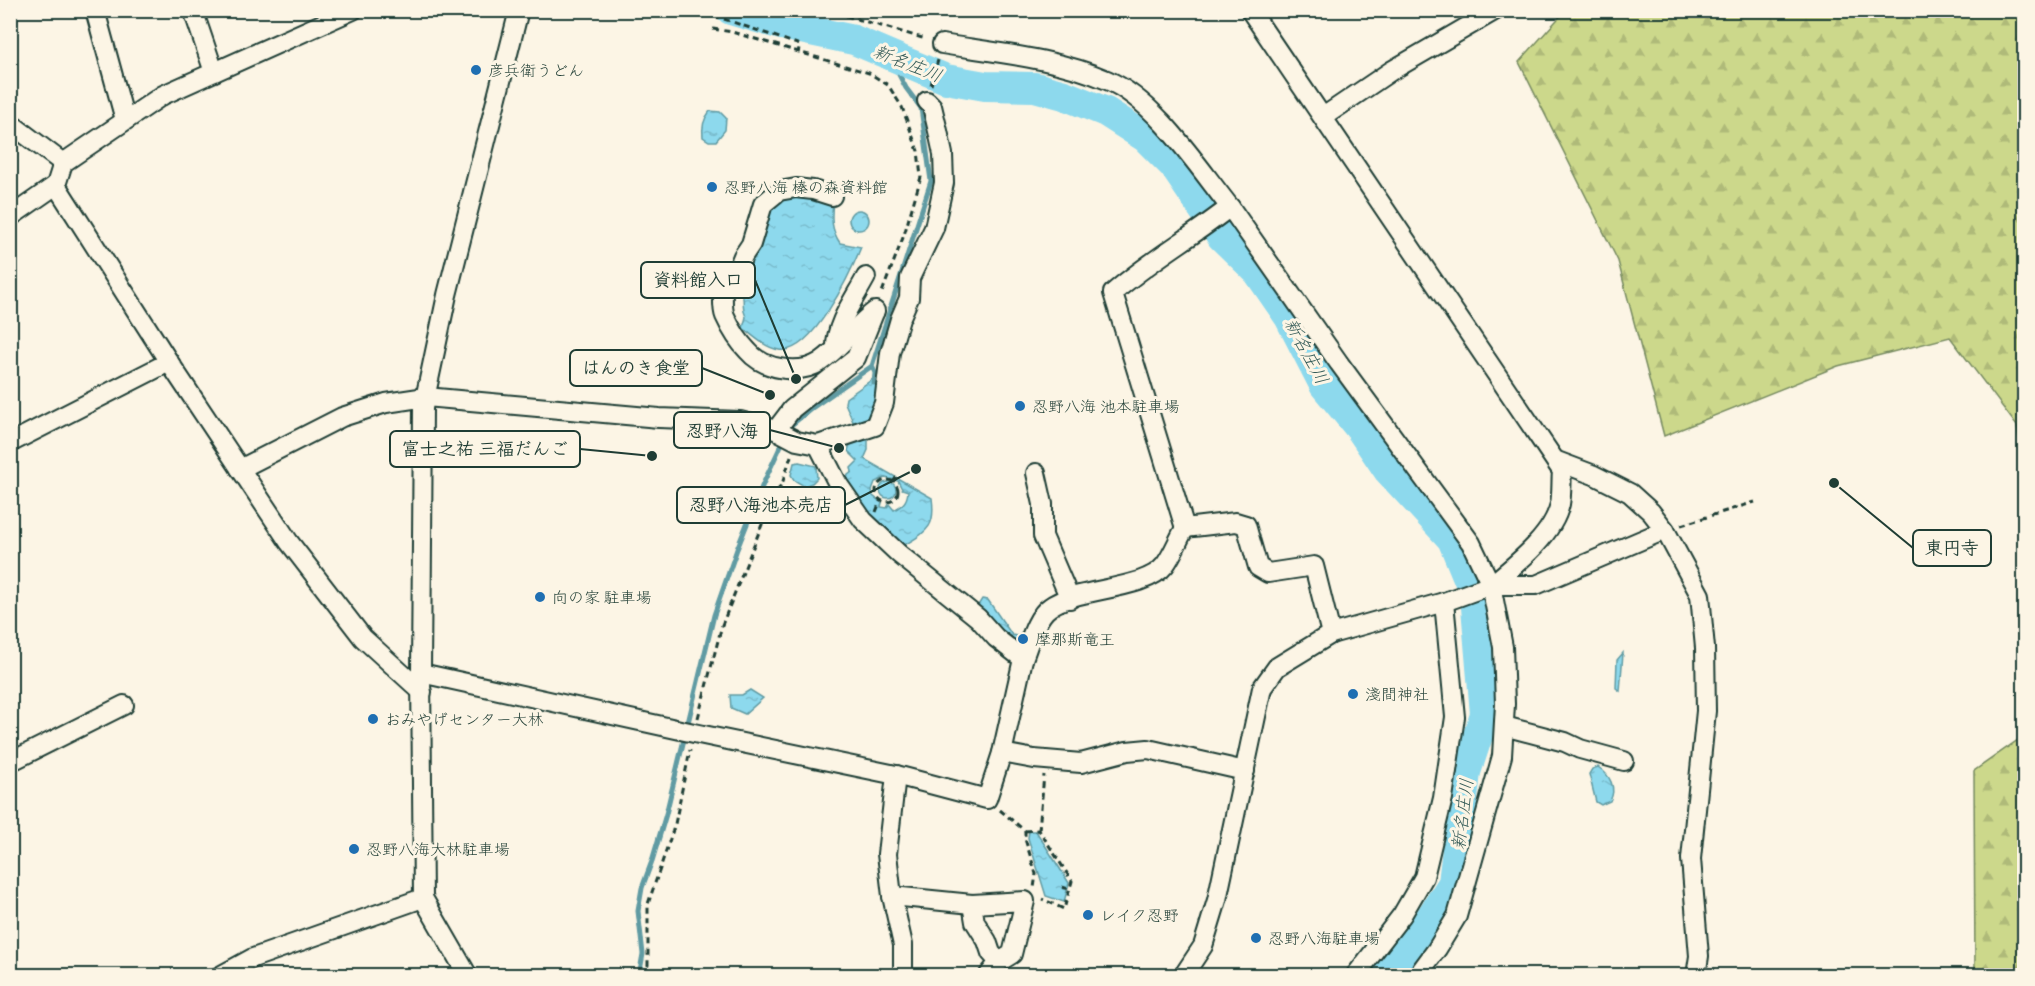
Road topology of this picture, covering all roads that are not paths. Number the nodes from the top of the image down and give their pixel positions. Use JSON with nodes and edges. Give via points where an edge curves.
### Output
{"nodes":[{"id":1,"x":95,"y":10,"type":"edge"},
{"id":2,"x":193,"y":10,"type":"edge"},
{"id":3,"x":353,"y":10,"type":"edge"},
{"id":4,"x":519,"y":10,"type":"edge"},
{"id":5,"x":1250,"y":10,"type":"edge"},
{"id":6,"x":1496,"y":10,"type":"edge"},
{"id":7,"x":941,"y":50,"type":"road end"},
{"id":8,"x":214,"y":72,"type":"junction"},
{"id":9,"x":929,"y":94,"type":"road end"},
{"id":10,"x":1323,"y":117,"type":"junction"},
{"id":11,"x":125,"y":120,"type":"junction"},
{"id":12,"x":10,"y":123,"type":"edge"},
{"id":13,"x":63,"y":163,"type":"junction"},
{"id":14,"x":56,"y":184,"type":"junction"},
{"id":15,"x":832,"y":196,"type":"dead end"},
{"id":16,"x":1230,"y":207,"type":"junction"},
{"id":17,"x":10,"y":217,"type":"edge"},
{"id":18,"x":866,"y":277,"type":"dead end"},
{"id":19,"x":875,"y":311,"type":"junction"},
{"id":20,"x":899,"y":319,"type":"junction"},
{"id":21,"x":836,"y":348,"type":"junction"},
{"id":22,"x":169,"y":362,"type":"junction"},
{"id":23,"x":426,"y":396,"type":"junction"},
{"id":24,"x":785,"y":435,"type":"junction"},
{"id":25,"x":10,"y":443,"type":"edge"},
{"id":26,"x":818,"y":446,"type":"junction"},
{"id":27,"x":1557,"y":461,"type":"junction"},
{"id":28,"x":240,"y":469,"type":"junction"},
{"id":29,"x":1036,"y":473,"type":"dead end"},
{"id":30,"x":1185,"y":528,"type":"junction"},
{"id":31,"x":1665,"y":530,"type":"junction"},
{"id":32,"x":1491,"y":585,"type":"junction"},
{"id":33,"x":1070,"y":599,"type":"junction"},
{"id":34,"x":1444,"y":602,"type":"junction"},
{"id":35,"x":1331,"y":634,"type":"junction"},
{"id":36,"x":1023,"y":659,"type":"junction"},
{"id":37,"x":421,"y":673,"type":"junction"},
{"id":38,"x":422,"y":692,"type":"junction"},
{"id":39,"x":124,"y":705,"type":"dead end"},
{"id":40,"x":1504,"y":726,"type":"junction"},
{"id":41,"x":1002,"y":753,"type":"junction"},
{"id":42,"x":1624,"y":761,"type":"dead end"},
{"id":43,"x":10,"y":762,"type":"edge"},
{"id":44,"x":1245,"y":771,"type":"junction"},
{"id":45,"x":896,"y":775,"type":"junction"},
{"id":46,"x":892,"y":896,"type":"junction"},
{"id":47,"x":423,"y":898,"type":"junction"},
{"id":48,"x":972,"y":904,"type":"junction"},
{"id":49,"x":993,"y":969,"type":"edge"},
{"id":50,"x":220,"y":975,"type":"edge"},
{"id":51,"x":468,"y":975,"type":"edge"},
{"id":52,"x":903,"y":975,"type":"edge"},
{"id":53,"x":1183,"y":975,"type":"edge"},
{"id":54,"x":1355,"y":975,"type":"edge"},
{"id":55,"x":1417,"y":975,"type":"edge"},
{"id":56,"x":1696,"y":975,"type":"edge"}],
"edges":[{"from":1,"to":11,"type":"street"},
{"from":2,"to":8,"type":"street"},
{"from":3,"to":8,"type":"street"},
{"from":4,"to":23,"type":"street","via":[[447,295]]},
{"from":5,"to":10,"type":"street"},
{"from":6,"to":10,"type":"street","via":[[1391,71]]},
{"from":7,"to":16,"type":"street","via":[[1057,64],[1108,80],[1167,127]]},
{"from":8,"to":11,"type":"street","via":[[163,95]]},
{"from":9,"to":20,"type":"street","via":[[943,154],[944,183],[934,228],[910,278],[909,298]]},
{"from":10,"to":27,"type":"street"},
{"from":11,"to":13,"type":"street"},
{"from":12,"to":13,"type":"street"},
{"from":13,"to":14,"type":"street"},
{"from":14,"to":17,"type":"street"},
{"from":14,"to":22,"type":"street"},
{"from":15,"to":21,"type":"street","via":[[796,188],[779,191],[763,204],[735,278],[723,288],[724,314],[748,352],[760,360],[787,371],[820,362]]},
{"from":16,"to":30,"type":"street","via":[[1113,293]]},
{"from":16,"to":32,"type":"street","via":[[1471,543]]},
{"from":18,"to":21,"type":"street","via":[[839,326]]},
{"from":19,"to":20,"type":"street"},
{"from":19,"to":21,"type":"street"},
{"from":19,"to":24,"type":"street","via":[[856,358],[792,409]]},
{"from":20,"to":26,"type":"street","via":[[876,426]]},
{"from":22,"to":25,"type":"street"},
{"from":22,"to":28,"type":"street"},
{"from":23,"to":24,"type":"street","via":[[659,418],[740,421]]},
{"from":23,"to":28,"type":"street","via":[[342,417]]},
{"from":23,"to":37,"type":"street"},
{"from":24,"to":26,"type":"street"},
{"from":26,"to":36,"type":"street","via":[[863,520]]},
{"from":27,"to":31,"type":"street","via":[[1630,493]]},
{"from":27,"to":32,"type":"street","via":[[1562,471],[1559,505],[1546,531],[1532,550]]},
{"from":28,"to":38,"type":"street","via":[[289,542],[363,638]]},
{"from":29,"to":33,"type":"street","via":[[1043,504],[1043,536]]},
{"from":30,"to":33,"type":"street","via":[[1165,566],[1150,578]]},
{"from":30,"to":35,"type":"street","via":[[1236,522],[1246,525],[1258,567],[1268,573],[1314,566]]},
{"from":31,"to":32,"type":"street","via":[[1536,585]]},
{"from":31,"to":56,"type":"street","via":[[1700,595],[1705,648],[1706,711],[1691,859],[1699,957]]},
{"from":32,"to":34,"type":"street"},
{"from":32,"to":40,"type":"street","via":[[1503,647]]},
{"from":33,"to":36,"type":"street","via":[[1049,607],[1035,627]]},
{"from":34,"to":35,"type":"street"},
{"from":34,"to":54,"type":"street","via":[[1455,717],[1443,798],[1424,877],[1402,915]]},
{"from":35,"to":44,"type":"street","via":[[1277,667],[1262,688]]},
{"from":36,"to":41,"type":"street"},
{"from":37,"to":38,"type":"street"},
{"from":37,"to":45,"type":"street","via":[[538,694],[694,733]]},
{"from":38,"to":47,"type":"street"},
{"from":39,"to":43,"type":"street"},
{"from":40,"to":42,"type":"street"},
{"from":40,"to":55,"type":"street","via":[[1502,756],[1456,916]]},
{"from":41,"to":44,"type":"street","via":[[1081,763],[1148,749]]},
{"from":41,"to":45,"type":"street","via":[[987,799]]},
{"from":44,"to":53,"type":"street","via":[[1217,900],[1203,946]]},
{"from":45,"to":46,"type":"street","via":[[887,854]]},
{"from":46,"to":48,"type":"street"},
{"from":46,"to":52,"type":"street","via":[[903,945]]},
{"from":47,"to":50,"type":"street","via":[[253,958]]},
{"from":47,"to":51,"type":"street"},
{"from":48,"to":49,"type":"street","via":[[975,922],[991,953]]},
{"from":48,"to":49,"type":"street","via":[[1025,901],[1012,954]]}]}
